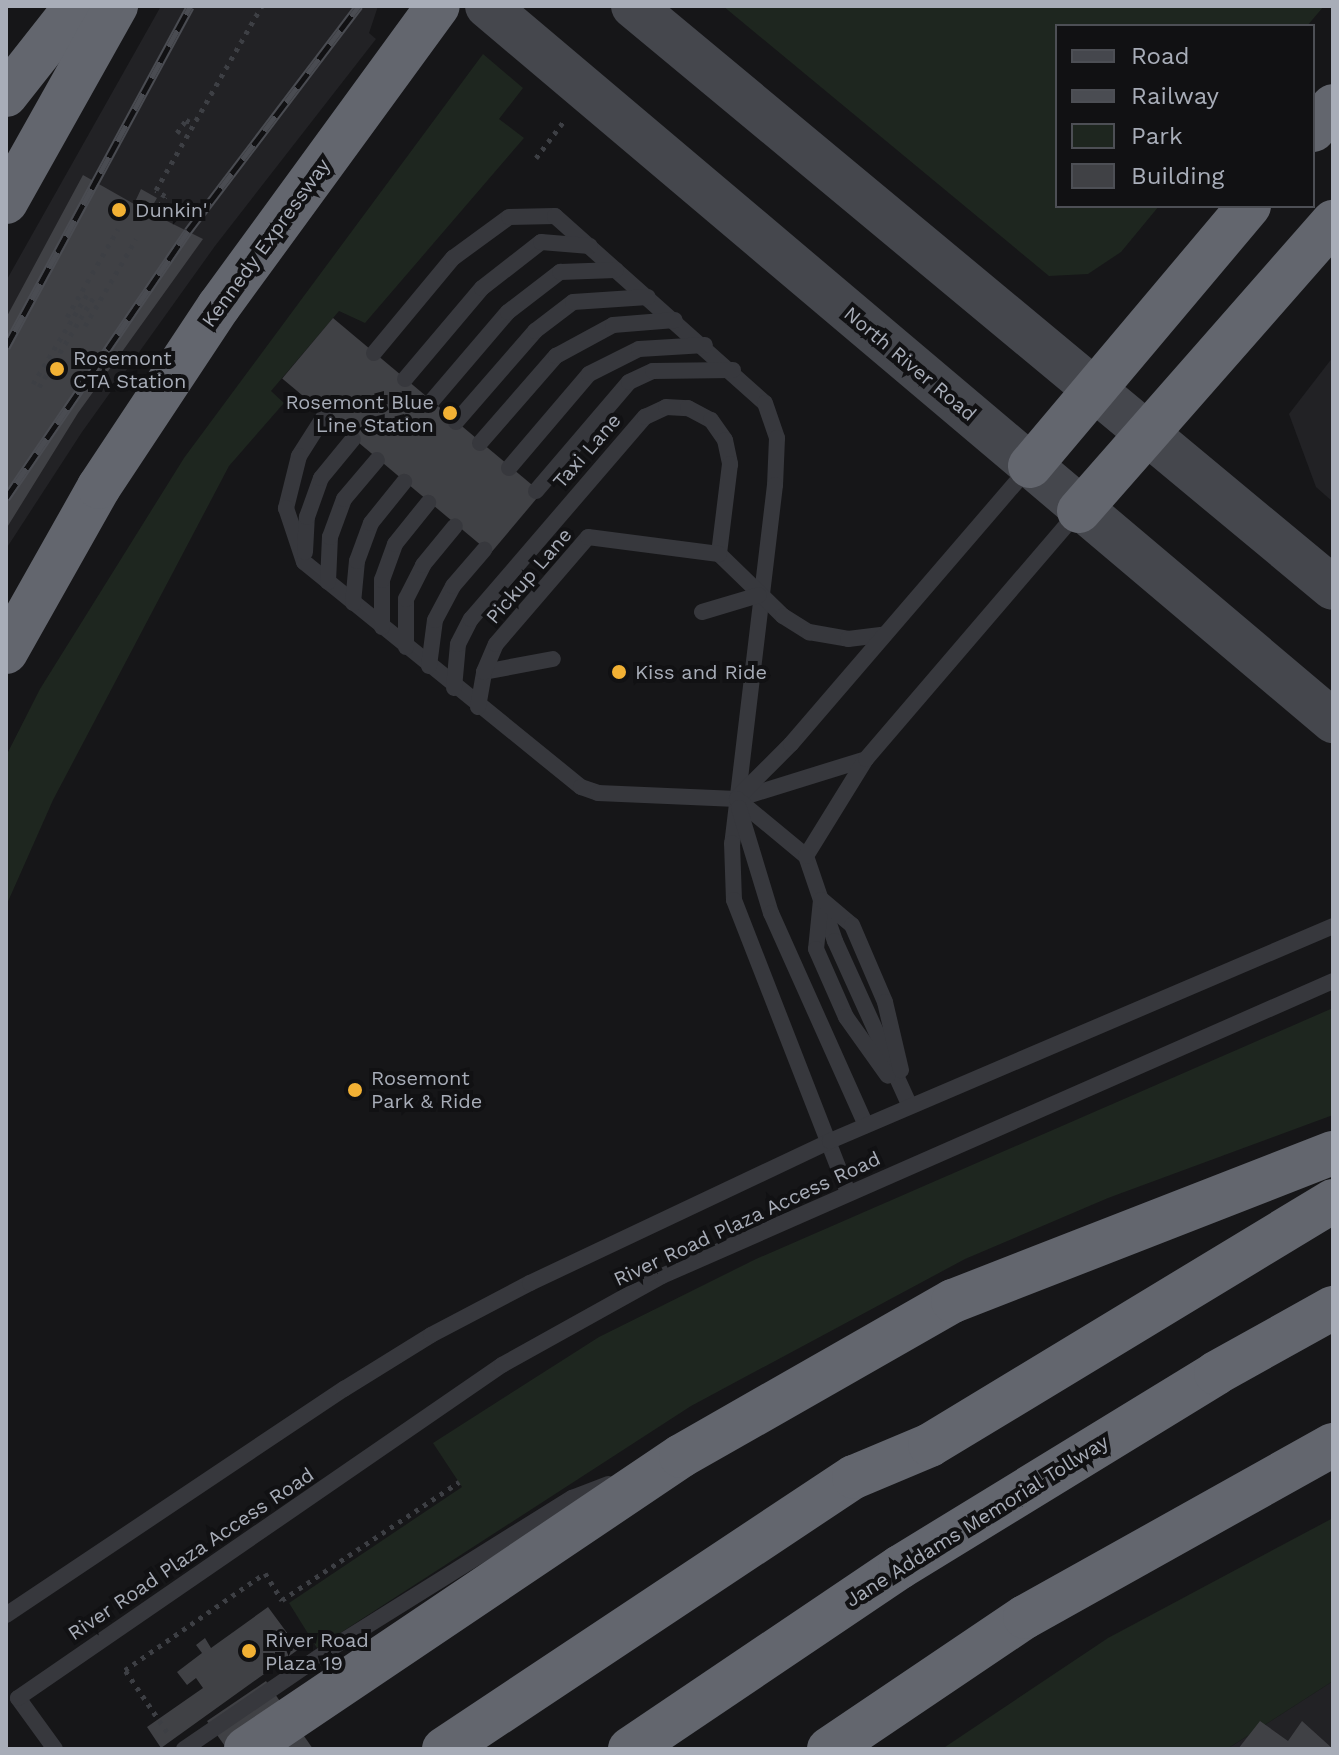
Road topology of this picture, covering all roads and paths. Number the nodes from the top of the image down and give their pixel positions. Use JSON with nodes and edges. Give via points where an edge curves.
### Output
{"nodes":[{"id":1,"x":76,"y":6,"type":"edge"},
{"id":2,"x":116,"y":6,"type":"edge"},
{"id":3,"x":262,"y":6,"type":"edge"},
{"id":4,"x":438,"y":6,"type":"edge"},
{"id":5,"x":487,"y":6,"type":"edge"},
{"id":6,"x":633,"y":6,"type":"edge"},
{"id":7,"x":6,"y":95,"type":"edge"},
{"id":8,"x":1333,"y":106,"type":"edge"},
{"id":9,"x":566,"y":119,"type":"dead end"},
{"id":10,"x":194,"y":124,"type":"junction"},
{"id":11,"x":1315,"y":128,"type":"edge"},
{"id":12,"x":177,"y":133,"type":"dead end"},
{"id":13,"x":536,"y":158,"type":"dead end"},
{"id":14,"x":6,"y":202,"type":"edge"},
{"id":15,"x":1247,"y":208,"type":"edge"},
{"id":16,"x":155,"y":215,"type":"dead end"},
{"id":17,"x":1333,"y":222,"type":"edge"},
{"id":18,"x":118,"y":229,"type":"dead end"},
{"id":19,"x":136,"y":239,"type":"dead end"},
{"id":20,"x":590,"y":246,"type":"junction"},
{"id":21,"x":616,"y":270,"type":"junction"},
{"id":22,"x":92,"y":293,"type":"dead end"},
{"id":23,"x":648,"y":297,"type":"junction"},
{"id":24,"x":67,"y":317,"type":"dead end"},
{"id":25,"x":675,"y":320,"type":"junction"},
{"id":26,"x":85,"y":326,"type":"dead end"},
{"id":27,"x":705,"y":345,"type":"junction"},
{"id":28,"x":374,"y":353,"type":"dead end"},
{"id":29,"x":733,"y":370,"type":"junction"},
{"id":30,"x":405,"y":379,"type":"dead end"},
{"id":31,"x":36,"y":386,"type":"dead end"},
{"id":32,"x":1095,"y":390,"type":"junction"},
{"id":33,"x":431,"y":402,"type":"dead end"},
{"id":34,"x":325,"y":415,"type":"dead end"},
{"id":35,"x":456,"y":422,"type":"dead end"},
{"id":36,"x":1146,"y":432,"type":"junction"},
{"id":37,"x":353,"y":439,"type":"dead end"},
{"id":38,"x":480,"y":443,"type":"dead end"},
{"id":39,"x":377,"y":460,"type":"dead end"},
{"id":40,"x":1030,"y":466,"type":"junction"},
{"id":41,"x":509,"y":468,"type":"dead end"},
{"id":42,"x":404,"y":482,"type":"dead end"},
{"id":43,"x":536,"y":491,"type":"dead end"},
{"id":44,"x":428,"y":503,"type":"dead end"},
{"id":45,"x":1079,"y":511,"type":"junction"},
{"id":46,"x":455,"y":526,"type":"dead end"},
{"id":47,"x":484,"y":550,"type":"dead end"},
{"id":48,"x":719,"y":554,"type":"junction"},
{"id":49,"x":304,"y":562,"type":"junction"},
{"id":50,"x":328,"y":582,"type":"junction"},
{"id":51,"x":1333,"y":588,"type":"edge"},
{"id":52,"x":759,"y":595,"type":"junction"},
{"id":53,"x":353,"y":603,"type":"junction"},
{"id":54,"x":702,"y":612,"type":"dead end"},
{"id":55,"x":382,"y":627,"type":"junction"},
{"id":56,"x":883,"y":635,"type":"junction"},
{"id":57,"x":406,"y":647,"type":"junction"},
{"id":58,"x":6,"y":652,"type":"edge"},
{"id":59,"x":553,"y":659,"type":"dead end"},
{"id":60,"x":429,"y":666,"type":"junction"},
{"id":61,"x":484,"y":672,"type":"junction"},
{"id":62,"x":454,"y":688,"type":"junction"},
{"id":63,"x":478,"y":707,"type":"junction"},
{"id":64,"x":1333,"y":721,"type":"edge"},
{"id":65,"x":866,"y":759,"type":"junction"},
{"id":66,"x":737,"y":799,"type":"junction"},
{"id":67,"x":806,"y":856,"type":"junction"},
{"id":68,"x":821,"y":899,"type":"junction"},
{"id":69,"x":1333,"y":926,"type":"edge"},
{"id":70,"x":1333,"y":981,"type":"edge"},
{"id":71,"x":910,"y":1106,"type":"junction"},
{"id":72,"x":866,"y":1125,"type":"junction"},
{"id":73,"x":830,"y":1141,"type":"junction"},
{"id":74,"x":1333,"y":1153,"type":"edge"},
{"id":75,"x":848,"y":1193,"type":"junction"},
{"id":76,"x":1333,"y":1201,"type":"edge"},
{"id":77,"x":1333,"y":1308,"type":"edge"},
{"id":78,"x":930,"y":1445,"type":"junction"},
{"id":79,"x":1333,"y":1445,"type":"edge"},
{"id":80,"x":681,"y":1456,"type":"junction"},
{"id":81,"x":459,"y":1482,"type":"dead end"},
{"id":82,"x":6,"y":1615,"type":"edge"},
{"id":83,"x":170,"y":1736,"type":"dead end"},
{"id":84,"x":55,"y":1749,"type":"edge"},
{"id":85,"x":184,"y":1749,"type":"edge"},
{"id":86,"x":246,"y":1749,"type":"edge"},
{"id":87,"x":444,"y":1749,"type":"edge"},
{"id":88,"x":495,"y":1749,"type":"edge"},
{"id":89,"x":630,"y":1749,"type":"edge"},
{"id":90,"x":829,"y":1749,"type":"edge"}],
"edges":[{"from":1,"to":7,"type":"highway"},
{"from":2,"to":14,"type":"highway"},
{"from":3,"to":10,"type":"path"},
{"from":4,"to":58,"type":"highway","name":"Kennedy Expressway","via":[[219,306],[99,487]]},
{"from":5,"to":40,"type":"main road","name":"North River Road"},
{"from":6,"to":32,"type":"main road"},
{"from":8,"to":11,"type":"highway"},
{"from":9,"to":13,"type":"path"},
{"from":10,"to":12,"type":"path","via":[[186,120]]},
{"from":10,"to":16,"type":"path","via":[[156,190],[165,196]]},
{"from":15,"to":32,"type":"highway"},
{"from":17,"to":36,"type":"highway"},
{"from":18,"to":24,"type":"path"},
{"from":19,"to":26,"type":"path"},
{"from":20,"to":21,"type":"lane"},
{"from":20,"to":28,"type":"lane","via":[[555,216],[509,217],[453,258]]},
{"from":20,"to":30,"type":"lane","via":[[541,242],[482,288]]},
{"from":21,"to":23,"type":"lane"},
{"from":21,"to":33,"type":"lane","via":[[560,272],[508,312]]},
{"from":22,"to":31,"type":"path"},
{"from":23,"to":25,"type":"lane"},
{"from":23,"to":35,"type":"lane","via":[[573,302],[535,331]]},
{"from":25,"to":27,"type":"lane"},
{"from":25,"to":38,"type":"lane","via":[[613,325],[556,356]]},
{"from":27,"to":29,"type":"lane"},
{"from":27,"to":41,"type":"lane","via":[[639,349],[589,374]]},
{"from":29,"to":43,"type":"lane","via":[[653,371],[629,382]]},
{"from":29,"to":52,"type":"lane","via":[[765,403],[777,438]]},
{"from":32,"to":36,"type":"main road"},
{"from":32,"to":40,"type":"highway"},
{"from":34,"to":49,"type":"lane","via":[[299,456],[286,508]]},
{"from":36,"to":45,"type":"highway"},
{"from":36,"to":51,"type":"main road"},
{"from":37,"to":49,"type":"lane","via":[[321,478],[307,517]]},
{"from":39,"to":50,"type":"lane","via":[[344,499],[330,537]]},
{"from":40,"to":45,"type":"main road","name":"North River Road"},
{"from":40,"to":56,"type":"lane"},
{"from":42,"to":53,"type":"lane","via":[[371,523],[357,561]]},
{"from":44,"to":55,"type":"lane","via":[[395,544],[382,580]]},
{"from":45,"to":64,"type":"main road","name":"North River Road"},
{"from":45,"to":65,"type":"lane"},
{"from":46,"to":57,"type":"lane","via":[[423,565],[406,599]]},
{"from":47,"to":60,"type":"lane","via":[[453,586],[435,620]]},
{"from":48,"to":52,"type":"lane"},
{"from":48,"to":61,"type":"lane","name":"Pickup Lane","via":[[588,537],[496,644]]},
{"from":48,"to":62,"type":"lane","name":"Taxi Lane","via":[[730,464],[725,440],[711,420],[688,408],[666,407],[645,417],[471,619],[458,644]]},
{"from":49,"to":50,"type":"lane"},
{"from":50,"to":53,"type":"lane"},
{"from":52,"to":54,"type":"lane"},
{"from":52,"to":56,"type":"lane","via":[[809,632],[848,639]]},
{"from":52,"to":66,"type":"lane"},
{"from":53,"to":55,"type":"lane"},
{"from":55,"to":57,"type":"lane"},
{"from":56,"to":66,"type":"lane"},
{"from":57,"to":60,"type":"lane"},
{"from":59,"to":61,"type":"lane"},
{"from":60,"to":62,"type":"lane"},
{"from":61,"to":63,"type":"lane"},
{"from":62,"to":63,"type":"lane"},
{"from":63,"to":66,"type":"lane","via":[[563,774],[598,793]]},
{"from":65,"to":66,"type":"lane"},
{"from":65,"to":67,"type":"lane"},
{"from":66,"to":67,"type":"lane"},
{"from":66,"to":72,"type":"lane","via":[[771,913]]},
{"from":66,"to":73,"type":"lane","via":[[734,900]]},
{"from":67,"to":68,"type":"lane"},
{"from":68,"to":71,"type":"lane","via":[[852,925],[885,1002]]},
{"from":68,"to":71,"type":"lane","via":[[816,949],[846,1017]]},
{"from":69,"to":71,"type":"lane"},
{"from":70,"to":75,"type":"lane","name":"River Road Plaza Access Road"},
{"from":71,"to":72,"type":"lane"},
{"from":72,"to":73,"type":"lane"},
{"from":73,"to":75,"type":"lane"},
{"from":73,"to":82,"type":"lane","via":[[431,1335]]},
{"from":74,"to":80,"type":"highway","via":[[953,1301]]},
{"from":75,"to":84,"type":"lane","name":"River Road Plaza Access Road","via":[[662,1276],[502,1365],[18,1698]]},
{"from":76,"to":78,"type":"highway"},
{"from":77,"to":89,"type":"highway","name":"Jane Addams Memorial Tollway","via":[[1216,1373],[900,1567]]},
{"from":78,"to":87,"type":"highway","via":[[854,1477]]},
{"from":78,"to":88,"type":"highway","via":[[867,1500]]},
{"from":79,"to":90,"type":"highway","via":[[1025,1617]]},
{"from":80,"to":85,"type":"lane","via":[[572,1498],[338,1644]]},
{"from":80,"to":86,"type":"highway"},
{"from":81,"to":83,"type":"path","via":[[282,1600],[265,1573],[125,1670]]}]}
